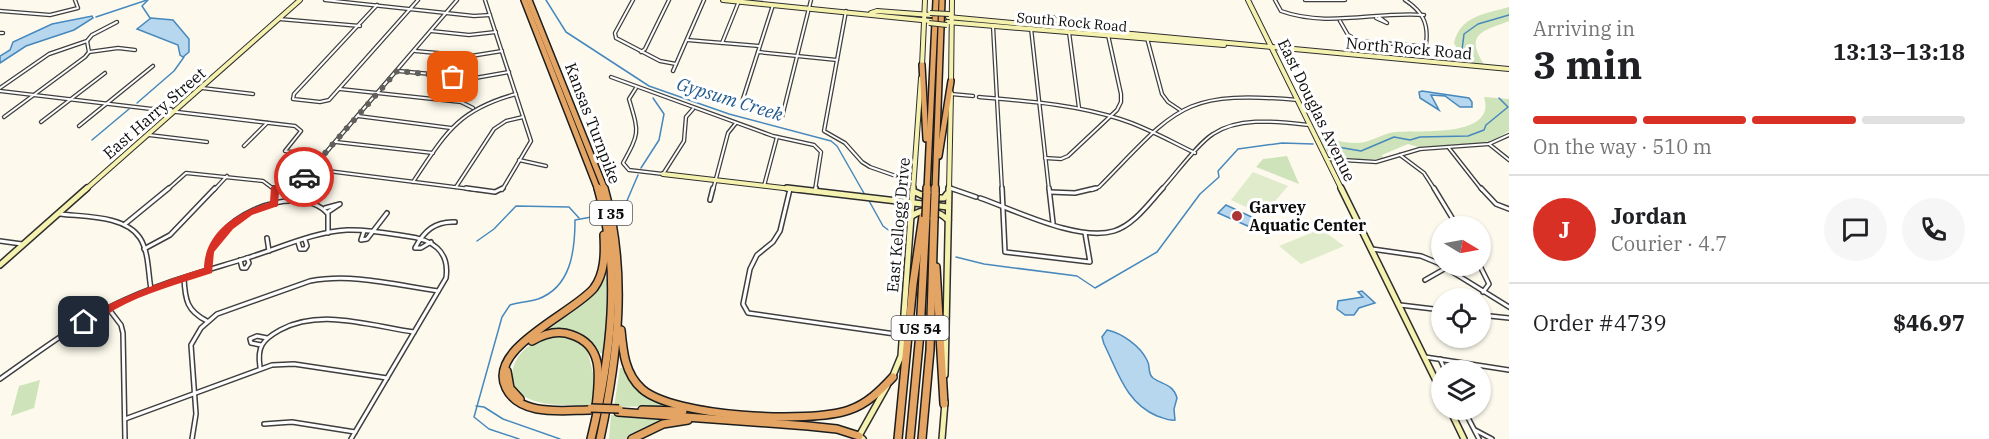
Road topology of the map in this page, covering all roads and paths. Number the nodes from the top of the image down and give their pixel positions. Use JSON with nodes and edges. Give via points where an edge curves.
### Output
{"nodes":[{"id":1,"x":75,"y":0,"type":"edge"},
{"id":2,"x":300,"y":0,"type":"edge"},
{"id":3,"x":325,"y":0,"type":"edge"},
{"id":4,"x":418,"y":0,"type":"edge"},
{"id":5,"x":457,"y":0,"type":"edge"},
{"id":6,"x":485,"y":0,"type":"edge"},
{"id":7,"x":524,"y":0,"type":"edge"},
{"id":8,"x":529,"y":0,"type":"edge"},
{"id":9,"x":633,"y":0,"type":"edge"},
{"id":10,"x":669,"y":0,"type":"edge"},
{"id":11,"x":704,"y":0,"type":"edge"},
{"id":12,"x":723,"y":0,"type":"edge"},
{"id":13,"x":811,"y":0,"type":"edge"},
{"id":14,"x":925,"y":0,"type":"edge"},
{"id":15,"x":935,"y":0,"type":"edge"},
{"id":16,"x":943,"y":0,"type":"edge"},
{"id":17,"x":952,"y":0,"type":"edge"},
{"id":18,"x":1248,"y":0,"type":"edge"},
{"id":19,"x":1275,"y":0,"type":"edge"},
{"id":20,"x":1305,"y":0,"type":"edge"},
{"id":21,"x":1344,"y":0,"type":"edge"},
{"id":22,"x":1405,"y":0,"type":"edge"},
{"id":23,"x":739,"y":1,"type":"edge"},
{"id":24,"x":773,"y":4,"type":"junction"},
{"id":25,"x":377,"y":5,"type":"junction"},
{"id":26,"x":809,"y":8,"type":"junction"},
{"id":27,"x":411,"y":9,"type":"junction"},
{"id":28,"x":0,"y":11,"type":"edge"},
{"id":29,"x":846,"y":11,"type":"junction"},
{"id":30,"x":446,"y":13,"type":"junction"},
{"id":31,"x":490,"y":15,"type":"junction"},
{"id":32,"x":1424,"y":15,"type":"junction"},
{"id":33,"x":930,"y":17,"type":"junction"},
{"id":34,"x":1379,"y":17,"type":"junction"},
{"id":35,"x":1375,"y":18,"type":"junction"},
{"id":36,"x":279,"y":19,"type":"junction"},
{"id":37,"x":950,"y":20,"type":"junction"},
{"id":38,"x":1055,"y":20,"type":"junction"},
{"id":39,"x":1339,"y":20,"type":"junction"},
{"id":40,"x":117,"y":22,"type":"dead end"},
{"id":41,"x":360,"y":26,"type":"junction"},
{"id":42,"x":993,"y":26,"type":"junction"},
{"id":43,"x":1047,"y":26,"type":"junction"},
{"id":44,"x":1032,"y":27,"type":"junction"},
{"id":45,"x":1064,"y":27,"type":"junction"},
{"id":46,"x":431,"y":31,"type":"junction"},
{"id":47,"x":496,"y":32,"type":"junction"},
{"id":48,"x":1069,"y":32,"type":"junction"},
{"id":49,"x":1108,"y":35,"type":"junction"},
{"id":50,"x":1147,"y":38,"type":"junction"},
{"id":51,"x":687,"y":40,"type":"junction"},
{"id":52,"x":87,"y":41,"type":"junction"},
{"id":53,"x":722,"y":43,"type":"junction"},
{"id":54,"x":1397,"y":44,"type":"junction"},
{"id":55,"x":759,"y":46,"type":"junction"},
{"id":56,"x":1271,"y":48,"type":"junction"},
{"id":57,"x":135,"y":50,"type":"dead end"},
{"id":58,"x":415,"y":51,"type":"junction"},
{"id":59,"x":502,"y":51,"type":"junction"},
{"id":60,"x":89,"y":52,"type":"junction"},
{"id":61,"x":641,"y":52,"type":"junction"},
{"id":62,"x":758,"y":52,"type":"junction"},
{"id":63,"x":797,"y":56,"type":"junction"},
{"id":64,"x":1405,"y":57,"type":"junction"},
{"id":65,"x":837,"y":60,"type":"junction"},
{"id":66,"x":676,"y":64,"type":"junction"},
{"id":67,"x":922,"y":65,"type":"junction"},
{"id":68,"x":153,"y":66,"type":"dead end"},
{"id":69,"x":1509,"y":69,"type":"edge"},
{"id":70,"x":397,"y":71,"type":"junction"},
{"id":71,"x":673,"y":71,"type":"dead end"},
{"id":72,"x":509,"y":72,"type":"junction"},
{"id":73,"x":105,"y":73,"type":"dead end"},
{"id":74,"x":611,"y":78,"type":"dead end"},
{"id":75,"x":951,"y":81,"type":"junction"},
{"id":76,"x":200,"y":88,"type":"junction"},
{"id":77,"x":636,"y":88,"type":"junction"},
{"id":78,"x":0,"y":89,"type":"edge"},
{"id":79,"x":340,"y":89,"type":"junction"},
{"id":80,"x":377,"y":93,"type":"junction"},
{"id":81,"x":253,"y":94,"type":"dead end"},
{"id":82,"x":516,"y":94,"type":"junction"},
{"id":83,"x":951,"y":94,"type":"junction"},
{"id":84,"x":34,"y":95,"type":"junction"},
{"id":85,"x":973,"y":96,"type":"dead end"},
{"id":86,"x":979,"y":97,"type":"dead end"},
{"id":87,"x":70,"y":99,"type":"junction"},
{"id":88,"x":997,"y":99,"type":"junction"},
{"id":89,"x":1298,"y":100,"type":"junction"},
{"id":90,"x":1040,"y":103,"type":"junction"},
{"id":91,"x":107,"y":104,"type":"junction"},
{"id":92,"x":741,"y":105,"type":"dead end"},
{"id":93,"x":473,"y":108,"type":"junction"},
{"id":94,"x":1079,"y":108,"type":"junction"},
{"id":95,"x":693,"y":109,"type":"junction"},
{"id":96,"x":1180,"y":110,"type":"junction"},
{"id":97,"x":172,"y":112,"type":"junction"},
{"id":98,"x":358,"y":116,"type":"junction"},
{"id":99,"x":1112,"y":116,"type":"junction"},
{"id":100,"x":4,"y":117,"type":"dead end"},
{"id":101,"x":523,"y":117,"type":"junction"},
{"id":102,"x":782,"y":117,"type":"dead end"},
{"id":103,"x":41,"y":122,"type":"dead end"},
{"id":104,"x":267,"y":123,"type":"junction"},
{"id":105,"x":736,"y":123,"type":"junction"},
{"id":106,"x":1310,"y":125,"type":"junction"},
{"id":107,"x":79,"y":126,"type":"dead end"},
{"id":108,"x":451,"y":128,"type":"junction"},
{"id":109,"x":1152,"y":133,"type":"junction"},
{"id":110,"x":147,"y":135,"type":"junction"},
{"id":111,"x":1509,"y":135,"type":"edge"},
{"id":112,"x":777,"y":137,"type":"junction"},
{"id":113,"x":207,"y":142,"type":"dead end"},
{"id":114,"x":336,"y":142,"type":"junction"},
{"id":115,"x":1489,"y":144,"type":"junction"},
{"id":116,"x":244,"y":146,"type":"dead end"},
{"id":117,"x":1449,"y":148,"type":"junction"},
{"id":118,"x":433,"y":153,"type":"junction"},
{"id":119,"x":1195,"y":153,"type":"junction"},
{"id":120,"x":1400,"y":155,"type":"junction"},
{"id":121,"x":323,"y":157,"type":"junction"},
{"id":122,"x":1046,"y":158,"type":"junction"},
{"id":123,"x":1326,"y":159,"type":"junction"},
{"id":124,"x":519,"y":160,"type":"junction"},
{"id":125,"x":1509,"y":160,"type":"edge"},
{"id":126,"x":546,"y":166,"type":"dead end"},
{"id":127,"x":312,"y":169,"type":"junction"},
{"id":128,"x":928,"y":172,"type":"junction"},
{"id":129,"x":663,"y":174,"type":"junction"},
{"id":130,"x":227,"y":176,"type":"junction"},
{"id":131,"x":713,"y":180,"type":"junction"},
{"id":132,"x":412,"y":182,"type":"junction"},
{"id":133,"x":915,"y":182,"type":"junction"},
{"id":134,"x":935,"y":183,"type":"junction"},
{"id":135,"x":764,"y":186,"type":"junction"},
{"id":136,"x":456,"y":187,"type":"junction"},
{"id":137,"x":275,"y":189,"type":"junction"},
{"id":138,"x":790,"y":189,"type":"junction"},
{"id":139,"x":914,"y":189,"type":"junction"},
{"id":140,"x":948,"y":190,"type":"junction"},
{"id":141,"x":929,"y":191,"type":"junction"},
{"id":142,"x":815,"y":192,"type":"junction"},
{"id":143,"x":1050,"y":192,"type":"junction"},
{"id":144,"x":710,"y":200,"type":"dead end"},
{"id":145,"x":914,"y":203,"type":"junction"},
{"id":146,"x":274,"y":204,"type":"junction"},
{"id":147,"x":948,"y":207,"type":"junction"},
{"id":148,"x":1003,"y":207,"type":"junction"},
{"id":149,"x":1509,"y":209,"type":"edge"},
{"id":150,"x":58,"y":213,"type":"junction"},
{"id":151,"x":387,"y":213,"type":"dead end"},
{"id":152,"x":912,"y":216,"type":"junction"},
{"id":153,"x":1451,"y":216,"type":"edge"},
{"id":154,"x":604,"y":217,"type":"junction"},
{"id":155,"x":929,"y":219,"type":"junction"},
{"id":156,"x":948,"y":220,"type":"junction"},
{"id":157,"x":455,"y":222,"type":"dead end"},
{"id":158,"x":125,"y":224,"type":"junction"},
{"id":159,"x":1053,"y":224,"type":"junction"},
{"id":160,"x":364,"y":230,"type":"junction"},
{"id":161,"x":373,"y":231,"type":"junction"},
{"id":162,"x":1085,"y":232,"type":"junction"},
{"id":163,"x":328,"y":233,"type":"junction"},
{"id":164,"x":267,"y":238,"type":"dead end"},
{"id":165,"x":422,"y":238,"type":"junction"},
{"id":166,"x":305,"y":240,"type":"junction"},
{"id":167,"x":0,"y":241,"type":"edge"},
{"id":168,"x":298,"y":242,"type":"junction"},
{"id":169,"x":431,"y":242,"type":"junction"},
{"id":170,"x":23,"y":244,"type":"junction"},
{"id":171,"x":144,"y":249,"type":"junction"},
{"id":172,"x":1371,"y":249,"type":"junction"},
{"id":173,"x":269,"y":251,"type":"junction"},
{"id":174,"x":248,"y":258,"type":"junction"},
{"id":175,"x":240,"y":260,"type":"junction"},
{"id":176,"x":1431,"y":261,"type":"edge"},
{"id":177,"x":0,"y":265,"type":"edge"},
{"id":178,"x":209,"y":270,"type":"junction"},
{"id":179,"x":1432,"y":276,"type":"edge"},
{"id":180,"x":1458,"y":276,"type":"edge"},
{"id":181,"x":184,"y":278,"type":"junction"},
{"id":182,"x":1425,"y":280,"type":"dead end"},
{"id":183,"x":1477,"y":288,"type":"edge"},
{"id":184,"x":151,"y":289,"type":"junction"},
{"id":185,"x":439,"y":291,"type":"junction"},
{"id":186,"x":1491,"y":297,"type":"edge"},
{"id":187,"x":1398,"y":304,"type":"junction"},
{"id":188,"x":1509,"y":307,"type":"edge"},
{"id":189,"x":108,"y":308,"type":"junction"},
{"id":190,"x":1431,"y":308,"type":"edge"},
{"id":191,"x":619,"y":311,"type":"junction"},
{"id":192,"x":1491,"y":316,"type":"edge"},
{"id":193,"x":1509,"y":318,"type":"edge"},
{"id":194,"x":207,"y":321,"type":"junction"},
{"id":195,"x":414,"y":332,"type":"junction"},
{"id":196,"x":902,"y":335,"type":"junction"},
{"id":197,"x":267,"y":339,"type":"junction"},
{"id":198,"x":261,"y":345,"type":"junction"},
{"id":199,"x":1424,"y":357,"type":"junction"},
{"id":200,"x":1440,"y":359,"type":"joint"},
{"id":201,"x":260,"y":368,"type":"junction"},
{"id":202,"x":1509,"y":370,"type":"edge"},
{"id":203,"x":1431,"y":371,"type":"edge"},
{"id":204,"x":893,"y":377,"type":"junction"},
{"id":205,"x":387,"y":378,"type":"junction"},
{"id":206,"x":0,"y":379,"type":"edge"},
{"id":207,"x":195,"y":392,"type":"junction"},
{"id":208,"x":945,"y":404,"type":"junction"},
{"id":209,"x":591,"y":409,"type":"junction"},
{"id":210,"x":618,"y":410,"type":"junction"},
{"id":211,"x":719,"y":412,"type":"junction"},
{"id":212,"x":704,"y":418,"type":"junction"},
{"id":213,"x":125,"y":419,"type":"junction"},
{"id":214,"x":1455,"y":420,"type":"edge"},
{"id":215,"x":1469,"y":420,"type":"edge"},
{"id":216,"x":264,"y":424,"type":"dead end"},
{"id":217,"x":595,"y":424,"type":"junction"},
{"id":218,"x":1474,"y":429,"type":"junction"},
{"id":219,"x":355,"y":432,"type":"junction"},
{"id":220,"x":861,"y":438,"type":"edge"},
{"id":221,"x":125,"y":439,"type":"edge"},
{"id":222,"x":192,"y":439,"type":"edge"},
{"id":223,"x":351,"y":439,"type":"edge"},
{"id":224,"x":591,"y":439,"type":"edge"},
{"id":225,"x":600,"y":439,"type":"edge"},
{"id":226,"x":632,"y":439,"type":"edge"},
{"id":227,"x":898,"y":439,"type":"edge"},
{"id":228,"x":910,"y":439,"type":"edge"},
{"id":229,"x":922,"y":439,"type":"edge"},
{"id":230,"x":942,"y":439,"type":"edge"},
{"id":231,"x":1464,"y":439,"type":"edge"},
{"id":232,"x":1479,"y":439,"type":"edge"},
{"id":233,"x":1492,"y":439,"type":"edge"}],
"edges":[{"from":1,"to":28,"type":"street","via":[[78,8],[50,15]]},
{"from":2,"to":36,"type":"main road","name":"East Harry Street"},
{"from":3,"to":25,"type":"street"},
{"from":4,"to":27,"type":"street"},
{"from":5,"to":30,"type":"street"},
{"from":6,"to":31,"type":"street"},
{"from":7,"to":154,"type":"highway","name":"Kansas Turnpike","number":"I 35","via":[[594,177]]},
{"from":8,"to":191,"type":"highway","name":"Kansas Turnpike","number":"I 35","via":[[606,195],[618,266]]},
{"from":9,"to":61,"type":"street","via":[[615,36]]},
{"from":10,"to":61,"type":"street"},
{"from":11,"to":51,"type":"street"},
{"from":12,"to":23,"type":"main road","name":"South Rock Road"},
{"from":13,"to":26,"type":"street"},
{"from":14,"to":33,"type":"main road","via":[[924,9]]},
{"from":15,"to":33,"type":"highway","number":"US 54"},
{"from":16,"to":33,"type":"highway"},
{"from":17,"to":37,"type":"main road"},
{"from":18,"to":56,"type":"main road","name":"East Douglas Avenue"},
{"from":19,"to":39,"type":"street","via":[[1284,13]]},
{"from":20,"to":21,"type":"street"},
{"from":22,"to":32,"type":"street"},
{"from":23,"to":24,"type":"main road","name":"South Rock Road"},
{"from":23,"to":53,"type":"street"},
{"from":24,"to":26,"type":"main road","name":"South Rock Road"},
{"from":24,"to":55,"type":"street"},
{"from":25,"to":27,"type":"street"},
{"from":25,"to":41,"type":"street"},
{"from":26,"to":29,"type":"main road","name":"South Rock Road"},
{"from":26,"to":63,"type":"street"},
{"from":27,"to":30,"type":"street"},
{"from":27,"to":79,"type":"street"},
{"from":29,"to":33,"type":"main road","name":"South Rock Road"},
{"from":29,"to":65,"type":"street"},
{"from":30,"to":31,"type":"street"},
{"from":30,"to":46,"type":"street"},
{"from":31,"to":47,"type":"street"},
{"from":32,"to":34,"type":"street","via":[[1401,13]]},
{"from":32,"to":54,"type":"street","via":[[1428,28],[1426,44]]},
{"from":33,"to":37,"type":"main road","bridge":true},
{"from":33,"to":37,"type":"main road","name":"South Rock Road","bridge":true},
{"from":33,"to":67,"type":"main road","name":"East Kellogg Drive"},
{"from":33,"to":128,"type":"highway","number":"US 54"},
{"from":33,"to":134,"type":"highway","number":"US 54"},
{"from":34,"to":35,"type":"street"},
{"from":34,"to":35,"type":"street","via":[[1387,23]]},
{"from":35,"to":39,"type":"street"},
{"from":36,"to":41,"type":"street"},
{"from":36,"to":76,"type":"main road","name":"East Harry Street"},
{"from":37,"to":42,"type":"main road","name":"South Rock Road"},
{"from":37,"to":44,"type":"main road","name":"South Rock Road"},
{"from":37,"to":75,"type":"main road"},
{"from":38,"to":43,"type":"main road"},
{"from":38,"to":44,"type":"main road"},
{"from":38,"to":45,"type":"main road","via":[[1056,25]]},
{"from":39,"to":54,"type":"street","via":[[1354,39]]},
{"from":40,"to":52,"type":"street"},
{"from":41,"to":79,"type":"street","via":[[292,98],[325,102]]},
{"from":42,"to":44,"type":"main road","name":"South Rock Road"},
{"from":42,"to":88,"type":"street"},
{"from":43,"to":44,"type":"main road"},
{"from":43,"to":45,"type":"main road","name":"South Rock Road"},
{"from":44,"to":48,"type":"main road","name":"South Rock Road"},
{"from":44,"to":90,"type":"street"},
{"from":45,"to":56,"type":"main road","name":"South Rock Road"},
{"from":46,"to":47,"type":"street","via":[[469,35]]},
{"from":46,"to":58,"type":"street"},
{"from":47,"to":59,"type":"street"},
{"from":48,"to":49,"type":"main road","name":"South Rock Road"},
{"from":48,"to":94,"type":"street"},
{"from":49,"to":50,"type":"main road","name":"South Rock Road"},
{"from":49,"to":99,"type":"street","via":[[1121,94],[1121,102]]},
{"from":50,"to":56,"type":"main road","name":"South Rock Road"},
{"from":50,"to":96,"type":"street","via":[[1162,94]]},
{"from":51,"to":53,"type":"street"},
{"from":51,"to":66,"type":"street"},
{"from":52,"to":60,"type":"street"},
{"from":52,"to":78,"type":"street","via":[[49,54]]},
{"from":53,"to":55,"type":"street"},
{"from":54,"to":64,"type":"street"},
{"from":55,"to":62,"type":"street"},
{"from":56,"to":64,"type":"main road","name":"North Rock Road"},
{"from":56,"to":89,"type":"main road","name":"East Douglas Avenue"},
{"from":57,"to":60,"type":"street"},
{"from":58,"to":59,"type":"street","via":[[471,56]]},
{"from":58,"to":70,"type":"street"},
{"from":59,"to":72,"type":"street"},
{"from":60,"to":84,"type":"street"},
{"from":61,"to":66,"type":"street"},
{"from":62,"to":63,"type":"street"},
{"from":62,"to":92,"type":"street"},
{"from":63,"to":65,"type":"street"},
{"from":63,"to":102,"type":"street"},
{"from":64,"to":69,"type":"main road","name":"North Rock Road"},
{"from":65,"to":133,"type":"street","via":[[824,131],[845,143],[870,167]]},
{"from":66,"to":71,"type":"street"},
{"from":67,"to":128,"type":"highway"},
{"from":67,"to":133,"type":"main road","name":"East Kellogg Drive"},
{"from":68,"to":91,"type":"street"},
{"from":70,"to":72,"type":"street","via":[[475,78]]},
{"from":70,"to":80,"type":"street"},
{"from":72,"to":82,"type":"street"},
{"from":73,"to":87,"type":"street"},
{"from":74,"to":77,"type":"street"},
{"from":75,"to":83,"type":"main road"},
{"from":75,"to":134,"type":"highway"},
{"from":76,"to":81,"type":"street"},
{"from":76,"to":97,"type":"main road","name":"East Harry Street"},
{"from":77,"to":95,"type":"street"},
{"from":77,"to":129,"type":"street","via":[[628,99],[637,138],[623,164],[629,170]]},
{"from":78,"to":84,"type":"street"},
{"from":79,"to":80,"type":"street"},
{"from":80,"to":93,"type":"street","via":[[461,102]]},
{"from":80,"to":98,"type":"street"},
{"from":82,"to":93,"type":"street"},
{"from":82,"to":101,"type":"street"},
{"from":83,"to":85,"type":"street"},
{"from":83,"to":140,"type":"main road"},
{"from":84,"to":87,"type":"street"},
{"from":84,"to":100,"type":"street"},
{"from":86,"to":88,"type":"street"},
{"from":87,"to":91,"type":"street"},
{"from":87,"to":103,"type":"street"},
{"from":88,"to":90,"type":"street"},
{"from":88,"to":148,"type":"street"},
{"from":89,"to":96,"type":"street","via":[[1238,97]]},
{"from":89,"to":106,"type":"main road","name":"East Douglas Avenue"},
{"from":90,"to":94,"type":"street"},
{"from":90,"to":122,"type":"street"},
{"from":91,"to":97,"type":"street"},
{"from":91,"to":107,"type":"street"},
{"from":93,"to":108,"type":"street"},
{"from":94,"to":99,"type":"street"},
{"from":95,"to":105,"type":"street"},
{"from":95,"to":129,"type":"street","via":[[686,117],[684,141]]},
{"from":96,"to":109,"type":"street"},
{"from":97,"to":104,"type":"street"},
{"from":97,"to":110,"type":"main road","name":"East Harry Street"},
{"from":98,"to":108,"type":"street"},
{"from":98,"to":114,"type":"street"},
{"from":99,"to":109,"type":"street"},
{"from":99,"to":122,"type":"street","via":[[1068,156]]},
{"from":101,"to":124,"type":"street","via":[[531,141]]},
{"from":101,"to":136,"type":"street","via":[[494,129]]},
{"from":104,"to":116,"type":"street"},
{"from":104,"to":121,"type":"street","via":[[300,128],[285,151]]},
{"from":105,"to":112,"type":"street"},
{"from":105,"to":131,"type":"street","via":[[728,133]]},
{"from":106,"to":119,"type":"street","via":[[1243,123],[1222,128],[1210,135]]},
{"from":106,"to":123,"type":"main road","name":"East Douglas Avenue"},
{"from":108,"to":118,"type":"street"},
{"from":109,"to":119,"type":"street"},
{"from":109,"to":143,"type":"street","via":[[1099,187],[1075,194]]},
{"from":110,"to":113,"type":"street"},
{"from":110,"to":150,"type":"main road","name":"East Harry Street"},
{"from":111,"to":115,"type":"street"},
{"from":112,"to":135,"type":"street"},
{"from":112,"to":142,"type":"street","via":[[817,147],[821,152]]},
{"from":114,"to":118,"type":"street"},
{"from":114,"to":121,"type":"street"},
{"from":115,"to":117,"type":"street"},
{"from":115,"to":125,"type":"street"},
{"from":117,"to":120,"type":"street","via":[[1420,149]]},
{"from":117,"to":149,"type":"street","via":[[1489,200]]},
{"from":118,"to":132,"type":"street"},
{"from":119,"to":162,"type":"street","via":[[1126,226],[1104,233]]},
{"from":120,"to":123,"type":"street","via":[[1376,162]]},
{"from":120,"to":153,"type":"street","via":[[1424,173]]},
{"from":121,"to":127,"type":"street"},
{"from":122,"to":143,"type":"street"},
{"from":123,"to":172,"type":"main road","name":"East Douglas Avenue"},
{"from":124,"to":126,"type":"street"},
{"from":124,"to":136,"type":"street","via":[[499,191]]},
{"from":127,"to":132,"type":"street"},
{"from":127,"to":137,"type":"street","via":[[303,178]]},
{"from":128,"to":141,"type":"highway","number":"US 54"},
{"from":129,"to":131,"type":"main road"},
{"from":130,"to":137,"type":"street","via":[[263,180]]},
{"from":130,"to":158,"type":"street","via":[[187,173]]},
{"from":130,"to":171,"type":"street","via":[[170,235]]},
{"from":131,"to":135,"type":"main road"},
{"from":131,"to":144,"type":"street"},
{"from":132,"to":136,"type":"street"},
{"from":133,"to":139,"type":"main road","name":"East Kellogg Drive"},
{"from":134,"to":141,"type":"highway","number":"US 54"},
{"from":135,"to":138,"type":"main road"},
{"from":137,"to":146,"type":"street"},
{"from":138,"to":142,"type":"main road"},
{"from":138,"to":196,"type":"street","via":[[780,231],[757,255],[750,269],[743,304],[746,310],[753,315]]},
{"from":139,"to":140,"type":"main road","via":[[921,196],[936,199],[944,198]]},
{"from":139,"to":145,"type":"main road","name":"East Kellogg Drive"},
{"from":140,"to":147,"type":"main road"},
{"from":140,"to":148,"type":"street"},
{"from":141,"to":155,"type":"highway","number":"US 54","bridge":true},
{"from":141,"to":155,"type":"highway","bridge":true},
{"from":142,"to":145,"type":"main road"},
{"from":143,"to":159,"type":"street"},
{"from":145,"to":147,"type":"main road"},
{"from":145,"to":152,"type":"main road","name":"East Kellogg Drive"},
{"from":146,"to":163,"type":"street","via":[[303,202],[326,210]]},
{"from":146,"to":178,"type":"street","via":[[249,212],[229,226],[209,252]]},
{"from":147,"to":156,"type":"main road"},
{"from":148,"to":159,"type":"street"},
{"from":148,"to":162,"type":"street","via":[[1005,252],[1090,262]]},
{"from":150,"to":158,"type":"street"},
{"from":150,"to":170,"type":"main road","name":"East Harry Street"},
{"from":151,"to":161,"type":"street"},
{"from":152,"to":156,"type":"main road","via":[[922,210],[941,213]]},
{"from":152,"to":196,"type":"main road","name":"East Kellogg Drive"},
{"from":154,"to":209,"type":"highway","via":[[604,255],[598,282],[575,308],[516,348],[506,361],[503,374],[507,392],[523,405],[538,409]]},
{"from":154,"to":217,"type":"highway","name":"Kansas Turnpike","number":"I 35","via":[[611,262],[611,316]]},
{"from":155,"to":208,"type":"highway"},
{"from":155,"to":227,"type":"highway","via":[[913,284]]},
{"from":155,"to":228,"type":"highway","number":"US 54"},
{"from":155,"to":229,"type":"highway","number":"US 54","via":[[930,350]]},
{"from":156,"to":208,"type":"main road"},
{"from":157,"to":165,"type":"street","via":[[438,222]]},
{"from":158,"to":171,"type":"street","via":[[139,237]]},
{"from":159,"to":162,"type":"street"},
{"from":160,"to":161,"type":"street"},
{"from":160,"to":161,"type":"street","via":[[361,240]]},
{"from":160,"to":163,"type":"street"},
{"from":161,"to":165,"type":"street"},
{"from":163,"to":166,"type":"street"},
{"from":164,"to":173,"type":"street"},
{"from":165,"to":169,"type":"street"},
{"from":165,"to":169,"type":"street","via":[[417,249]]},
{"from":166,"to":168,"type":"street"},
{"from":166,"to":168,"type":"street","via":[[307,247],[303,249]]},
{"from":167,"to":170,"type":"street"},
{"from":168,"to":173,"type":"street"},
{"from":169,"to":185,"type":"street","via":[[445,256],[447,272]]},
{"from":170,"to":177,"type":"main road","name":"East Harry Street"},
{"from":171,"to":184,"type":"street"},
{"from":172,"to":176,"type":"street"},
{"from":172,"to":187,"type":"main road","name":"East Douglas Avenue"},
{"from":173,"to":174,"type":"street"},
{"from":174,"to":175,"type":"street"},
{"from":174,"to":175,"type":"street","via":[[244,268]]},
{"from":175,"to":178,"type":"street"},
{"from":178,"to":181,"type":"street"},
{"from":179,"to":182,"type":"street"},
{"from":180,"to":183,"type":"street"},
{"from":181,"to":184,"type":"street"},
{"from":181,"to":194,"type":"street","via":[[188,309]]},
{"from":184,"to":189,"type":"street"},
{"from":185,"to":194,"type":"street","via":[[346,278],[321,279],[229,308]]},
{"from":185,"to":195,"type":"street"},
{"from":186,"to":188,"type":"street"},
{"from":187,"to":190,"type":"street"},
{"from":187,"to":199,"type":"main road","name":"East Douglas Avenue"},
{"from":189,"to":206,"type":"street"},
{"from":189,"to":213,"type":"street","via":[[123,333]]},
{"from":191,"to":211,"type":"highway","via":[[622,353],[638,385],[666,403]]},
{"from":191,"to":225,"type":"highway","name":"Kansas Turnpike","number":"I 35","via":[[611,387]]},
{"from":192,"to":193,"type":"street"},
{"from":194,"to":207,"type":"street","via":[[191,345]]},
{"from":195,"to":197,"type":"street","via":[[319,319],[289,327]]},
{"from":195,"to":205,"type":"street"},
{"from":196,"to":204,"type":"main road","name":"East Kellogg Drive","via":[[901,356]]},
{"from":197,"to":198,"type":"street"},
{"from":197,"to":198,"type":"street","via":[[250,339],[251,343]]},
{"from":198,"to":201,"type":"street"},
{"from":199,"to":200,"type":"street"},
{"from":199,"to":203,"type":"main road","name":"East Douglas Avenue"},
{"from":200,"to":202,"type":"street"},
{"from":201,"to":205,"type":"street","via":[[293,364]]},
{"from":201,"to":207,"type":"street"},
{"from":204,"to":211,"type":"highway","via":[[867,402],[834,415],[795,418]]},
{"from":204,"to":220,"type":"main road","name":"East Kellogg Drive"},
{"from":205,"to":219,"type":"street"},
{"from":207,"to":213,"type":"street"},
{"from":207,"to":222,"type":"street"},
{"from":208,"to":230,"type":"main road"},
{"from":209,"to":210,"type":"highway","bridge":true},
{"from":209,"to":217,"type":"highway","via":[[523,401],[508,382],[507,370],[513,358],[543,335],[562,332],[586,340],[598,360]]},
{"from":210,"to":211,"type":"highway"},
{"from":210,"to":212,"type":"highway"},
{"from":212,"to":220,"type":"highway","via":[[825,428]]},
{"from":212,"to":226,"type":"highway","via":[[663,424]]},
{"from":213,"to":221,"type":"street"},
{"from":214,"to":231,"type":"main road"},
{"from":215,"to":218,"type":"street"},
{"from":216,"to":219,"type":"street","via":[[292,422]]},
{"from":217,"to":224,"type":"highway","name":"Kansas Turnpike","number":"I 35"},
{"from":218,"to":232,"type":"street"},
{"from":218,"to":233,"type":"street"},
{"from":219,"to":223,"type":"street"}]}
